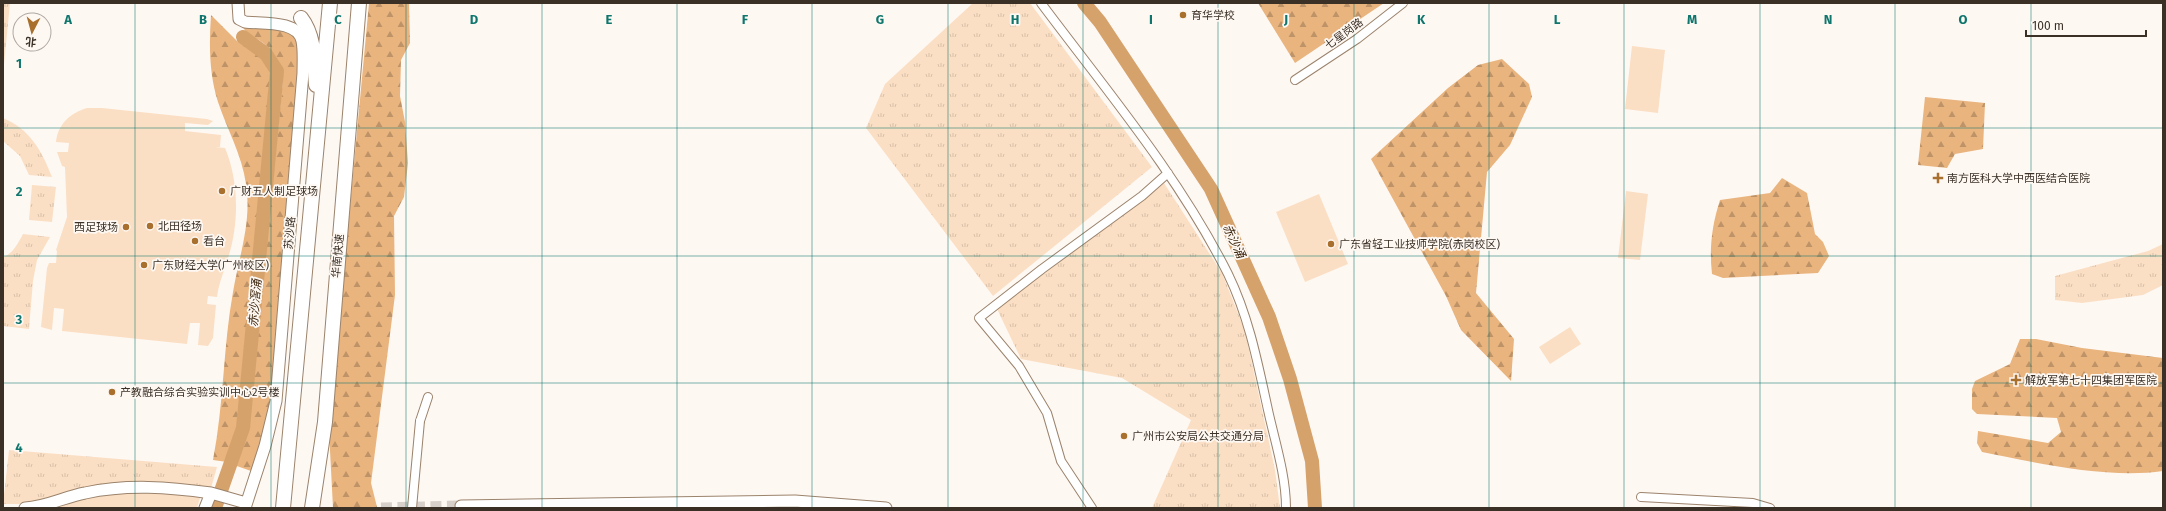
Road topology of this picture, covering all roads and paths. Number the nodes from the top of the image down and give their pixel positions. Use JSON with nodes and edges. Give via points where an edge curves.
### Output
{"nodes":[{"id":1,"x":238,"y":3,"type":"edge"},
{"id":2,"x":330,"y":3,"type":"edge"},
{"id":3,"x":359,"y":3,"type":"edge"},
{"id":4,"x":1041,"y":3,"type":"edge"},
{"id":5,"x":1403,"y":3,"type":"edge"},
{"id":6,"x":301,"y":18,"type":"dead end"},
{"id":7,"x":1295,"y":80,"type":"dead end"},
{"id":8,"x":318,"y":133,"type":"junction"},
{"id":9,"x":1168,"y":173,"type":"junction"},
{"id":10,"x":428,"y":397,"type":"dead end"},
{"id":11,"x":211,"y":493,"type":"junction"},
{"id":12,"x":1641,"y":497,"type":"dead end"},
{"id":13,"x":795,"y":504,"type":"edge"},
{"id":14,"x":245,"y":506,"type":"edge"},
{"id":15,"x":461,"y":506,"type":"dead end"},
{"id":16,"x":25,"y":508,"type":"edge"},
{"id":17,"x":205,"y":508,"type":"edge"},
{"id":18,"x":283,"y":508,"type":"edge"},
{"id":19,"x":312,"y":508,"type":"edge"},
{"id":20,"x":412,"y":508,"type":"edge"},
{"id":21,"x":886,"y":508,"type":"edge"},
{"id":22,"x":1092,"y":508,"type":"edge"},
{"id":23,"x":1286,"y":508,"type":"edge"},
{"id":24,"x":1770,"y":508,"type":"edge"}],
"edges":[{"from":1,"to":14,"type":"street","name":"苏沙路","via":[[239,19],[245,22],[287,26],[299,33],[302,41],[303,73],[276,401],[265,446]]},
{"from":2,"to":8,"type":"highway"},
{"from":3,"to":19,"type":"highway","name":"华南快速","via":[[325,422]]},
{"from":4,"to":9,"type":"street"},
{"from":5,"to":7,"type":"street","name":"七星岗路","via":[[1357,39]]},
{"from":6,"to":8,"type":"highway","via":[[308,27],[314,55]]},
{"from":8,"to":18,"type":"highway"},
{"from":9,"to":22,"type":"street","via":[[1142,196],[978,318],[1019,366],[1047,413],[1062,461]]},
{"from":9,"to":23,"type":"street","via":[[1228,275],[1250,333],[1284,480]]},
{"from":10,"to":20,"type":"street","bridge":true,"via":[[420,421]]},
{"from":11,"to":14,"type":"street"},
{"from":11,"to":16,"type":"street","via":[[174,488],[130,487],[85,493]]},
{"from":11,"to":17,"type":"street"},
{"from":12,"to":24,"type":"street","via":[[1753,503]]},
{"from":13,"to":15,"type":"street"},
{"from":13,"to":21,"type":"street"}]}
